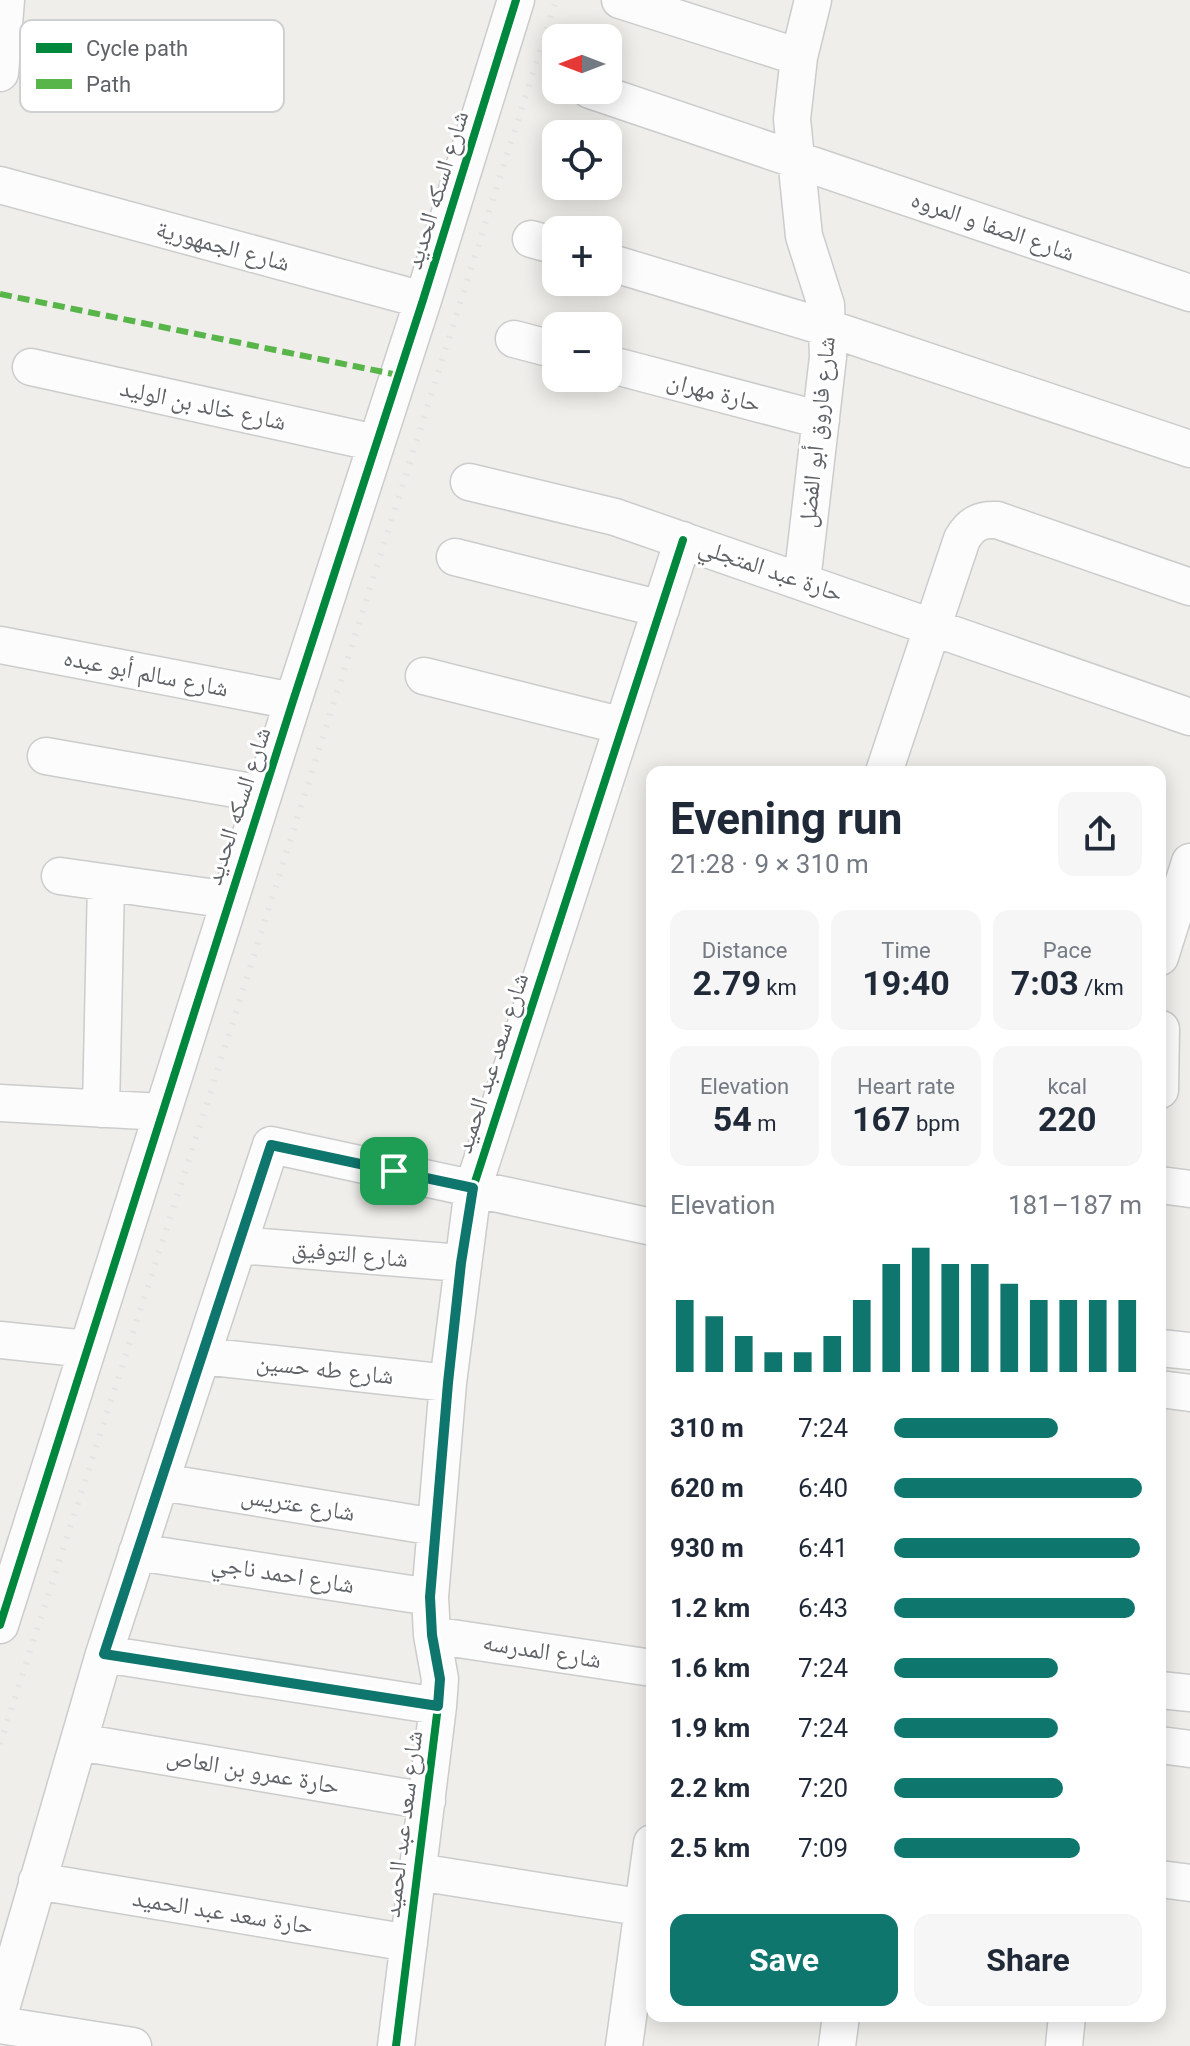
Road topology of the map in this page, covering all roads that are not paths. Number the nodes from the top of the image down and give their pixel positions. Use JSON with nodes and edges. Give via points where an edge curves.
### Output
{"nodes":[{"id":1,"x":6,"y":0,"type":"edge"},
{"id":2,"x":516,"y":0,"type":"edge"},
{"id":3,"x":620,"y":0,"type":"edge"},
{"id":4,"x":813,"y":0,"type":"edge"},
{"id":5,"x":799,"y":57,"type":"junction"},
{"id":6,"x":0,"y":73,"type":"edge"},
{"id":7,"x":622,"y":101,"type":"edge"},
{"id":8,"x":796,"y":159,"type":"junction"},
{"id":9,"x":11,"y":188,"type":"edge"},
{"id":10,"x":622,"y":266,"type":"edge"},
{"id":11,"x":1190,"y":293,"type":"edge"},
{"id":12,"x":423,"y":300,"type":"junction"},
{"id":13,"x":828,"y":328,"type":"junction"},
{"id":14,"x":514,"y":339,"type":"dead end"},
{"id":15,"x":542,"y":346,"type":"edge"},
{"id":16,"x":31,"y":367,"type":"dead end"},
{"id":17,"x":622,"y":368,"type":"edge"},
{"id":18,"x":821,"y":420,"type":"junction"},
{"id":19,"x":376,"y":443,"type":"junction"},
{"id":20,"x":1190,"y":449,"type":"edge"},
{"id":21,"x":469,"y":482,"type":"dead end"},
{"id":22,"x":683,"y":540,"type":"junction"},
{"id":23,"x":455,"y":557,"type":"dead end"},
{"id":24,"x":802,"y":581,"type":"junction"},
{"id":25,"x":1190,"y":587,"type":"edge"},
{"id":26,"x":661,"y":609,"type":"junction"},
{"id":27,"x":931,"y":627,"type":"junction"},
{"id":28,"x":0,"y":645,"type":"edge"},
{"id":29,"x":424,"y":676,"type":"dead end"},
{"id":30,"x":293,"y":701,"type":"junction"},
{"id":31,"x":1190,"y":717,"type":"edge"},
{"id":32,"x":623,"y":726,"type":"junction"},
{"id":33,"x":46,"y":756,"type":"dead end"},
{"id":34,"x":897,"y":766,"type":"edge"},
{"id":35,"x":263,"y":794,"type":"junction"},
{"id":36,"x":1183,"y":865,"type":"edge"},
{"id":37,"x":60,"y":876,"type":"dead end"},
{"id":38,"x":106,"y":883,"type":"junction"},
{"id":39,"x":230,"y":900,"type":"junction"},
{"id":40,"x":1166,"y":933,"type":"edge"},
{"id":41,"x":1170,"y":1031,"type":"edge"},
{"id":42,"x":1166,"y":1055,"type":"edge"},
{"id":43,"x":0,"y":1103,"type":"edge"},
{"id":44,"x":101,"y":1109,"type":"junction"},
{"id":45,"x":162,"y":1112,"type":"junction"},
{"id":46,"x":1166,"y":1186,"type":"edge"},
{"id":47,"x":473,"y":1188,"type":"junction"},
{"id":48,"x":1190,"y":1189,"type":"edge"},
{"id":49,"x":646,"y":1226,"type":"edge"},
{"id":50,"x":238,"y":1245,"type":"junction"},
{"id":51,"x":461,"y":1263,"type":"junction"},
{"id":52,"x":0,"y":1340,"type":"edge"},
{"id":53,"x":87,"y":1349,"type":"junction"},
{"id":54,"x":1166,"y":1349,"type":"edge"},
{"id":55,"x":1190,"y":1351,"type":"edge"},
{"id":56,"x":203,"y":1356,"type":"junction"},
{"id":57,"x":448,"y":1383,"type":"junction"},
{"id":58,"x":1166,"y":1390,"type":"edge"},
{"id":59,"x":1190,"y":1393,"type":"edge"},
{"id":60,"x":161,"y":1482,"type":"junction"},
{"id":61,"x":435,"y":1527,"type":"junction"},
{"id":62,"x":14,"y":1536,"type":"edge"},
{"id":63,"x":137,"y":1552,"type":"junction"},
{"id":64,"x":430,"y":1597,"type":"junction"},
{"id":65,"x":3,"y":1604,"type":"edge"},
{"id":66,"x":432,"y":1635,"type":"junction"},
{"id":67,"x":104,"y":1654,"type":"junction"},
{"id":68,"x":646,"y":1667,"type":"edge"},
{"id":69,"x":1166,"y":1691,"type":"edge"},
{"id":70,"x":1190,"y":1693,"type":"edge"},
{"id":71,"x":438,"y":1706,"type":"junction"},
{"id":72,"x":79,"y":1742,"type":"junction"},
{"id":73,"x":1166,"y":1746,"type":"edge"},
{"id":74,"x":1190,"y":1749,"type":"edge"},
{"id":75,"x":427,"y":1801,"type":"junction"},
{"id":76,"x":418,"y":1872,"type":"junction"},
{"id":77,"x":1166,"y":1880,"type":"edge"},
{"id":78,"x":37,"y":1881,"type":"junction"},
{"id":79,"x":1190,"y":1883,"type":"edge"},
{"id":80,"x":646,"y":1908,"type":"edge"},
{"id":81,"x":646,"y":1920,"type":"edge"},
{"id":82,"x":409,"y":1943,"type":"junction"},
{"id":83,"x":0,"y":2012,"type":"edge"},
{"id":84,"x":840,"y":2022,"type":"edge"},
{"id":85,"x":1066,"y":2022,"type":"edge"},
{"id":86,"x":0,"y":2025,"type":"edge"},
{"id":87,"x":133,"y":2046,"type":"edge"},
{"id":88,"x":396,"y":2046,"type":"edge"},
{"id":89,"x":624,"y":2046,"type":"edge"},
{"id":90,"x":837,"y":2046,"type":"edge"},
{"id":91,"x":1064,"y":2046,"type":"edge"}],
"edges":[{"from":1,"to":6,"type":"street"},
{"from":2,"to":12,"type":"street","name":"شارع السكه الحديد"},
{"from":3,"to":5,"type":"street"},
{"from":4,"to":5,"type":"street","name":"شارع فاروق أبو الفضل"},
{"from":5,"to":8,"type":"street","name":"شارع فاروق أبو الفضل","via":[[792,119]]},
{"from":7,"to":8,"type":"street","name":"شارع الصفا و المروه"},
{"from":8,"to":11,"type":"street","name":"شارع الصفا و المروه"},
{"from":8,"to":13,"type":"street","name":"شارع فاروق أبو الفضل","via":[[804,236]]},
{"from":9,"to":12,"type":"street","name":"شارع الجمهورية"},
{"from":10,"to":13,"type":"street"},
{"from":12,"to":19,"type":"street","name":"شارع السكه الحديد"},
{"from":13,"to":18,"type":"street","name":"شارع فاروق أبو الفضل"},
{"from":13,"to":20,"type":"street"},
{"from":14,"to":15,"type":"street"},
{"from":16,"to":19,"type":"street","name":"شارع خالد بن الوليد"},
{"from":17,"to":18,"type":"street","name":"حارة مهران"},
{"from":18,"to":24,"type":"street","name":"شارع فاروق أبو الفضل"},
{"from":19,"to":30,"type":"street","name":"شارع السكه الحديد"},
{"from":21,"to":22,"type":"street","name":"حارة عبد المتجلي","via":[[615,517]]},
{"from":22,"to":24,"type":"street","name":"حارة عبد المتجلي"},
{"from":22,"to":26,"type":"street","name":"شارع سعد عبد الحميد"},
{"from":23,"to":26,"type":"street"},
{"from":24,"to":27,"type":"street","name":"حارة عبد المتجلي"},
{"from":25,"to":27,"type":"street","via":[[997,520],[976,523],[962,539]]},
{"from":26,"to":32,"type":"street","name":"شارع سعد عبد الحميد"},
{"from":27,"to":31,"type":"street","name":"حارة عبد المتجلي"},
{"from":27,"to":34,"type":"street"},
{"from":28,"to":30,"type":"street","name":"شارع سالم أبو عبده"},
{"from":29,"to":32,"type":"street"},
{"from":30,"to":35,"type":"street","name":"شارع السكه الحديد"},
{"from":32,"to":47,"type":"street","name":"شارع سعد عبد الحميد"},
{"from":33,"to":35,"type":"street"},
{"from":35,"to":39,"type":"street","name":"شارع السكه الحديد"},
{"from":36,"to":40,"type":"street"},
{"from":37,"to":38,"type":"street"},
{"from":38,"to":39,"type":"street"},
{"from":38,"to":44,"type":"street"},
{"from":39,"to":45,"type":"street","name":"شارع السكه الحديد"},
{"from":41,"to":42,"type":"street"},
{"from":43,"to":44,"type":"street"},
{"from":44,"to":45,"type":"street"},
{"from":45,"to":53,"type":"street","name":"شارع السكه الحديد"},
{"from":46,"to":48,"type":"street"},
{"from":47,"to":49,"type":"street"},
{"from":47,"to":50,"type":"street","via":[[271,1145]]},
{"from":47,"to":51,"type":"street","name":"شارع سعد عبد الحميد"},
{"from":50,"to":51,"type":"street","name":"شارع التوفيق"},
{"from":50,"to":56,"type":"street"},
{"from":51,"to":57,"type":"street","name":"شارع سعد عبد الحميد"},
{"from":52,"to":53,"type":"street"},
{"from":53,"to":62,"type":"street","name":"شارع السكه الحديد"},
{"from":54,"to":55,"type":"street"},
{"from":56,"to":57,"type":"street","name":"شارع طه حسين"},
{"from":56,"to":60,"type":"street"},
{"from":57,"to":61,"type":"street","name":"شارع سعد عبد الحميد"},
{"from":58,"to":59,"type":"street"},
{"from":60,"to":61,"type":"street","name":"شارع عتريس"},
{"from":60,"to":63,"type":"street"},
{"from":61,"to":64,"type":"street","name":"شارع سعد عبد الحميد"},
{"from":62,"to":65,"type":"street","name":"شارع السكه الحديد"},
{"from":63,"to":64,"type":"street","name":"شارع احمد ناجي"},
{"from":63,"to":67,"type":"street"},
{"from":64,"to":66,"type":"street","name":"شارع سعد عبد الحميد"},
{"from":66,"to":68,"type":"street","name":"شارع المدرسه"},
{"from":66,"to":71,"type":"street","name":"شارع سعد عبد الحميد","via":[[440,1679]]},
{"from":67,"to":71,"type":"street"},
{"from":67,"to":72,"type":"street"},
{"from":69,"to":70,"type":"street"},
{"from":71,"to":75,"type":"street","name":"شارع سعد عبد الحميد"},
{"from":72,"to":75,"type":"street","name":"حارة عمرو بن العاص"},
{"from":72,"to":78,"type":"street"},
{"from":73,"to":74,"type":"street"},
{"from":75,"to":76,"type":"street","name":"شارع سعد عبد الحميد"},
{"from":76,"to":80,"type":"street"},
{"from":76,"to":82,"type":"street","name":"شارع سعد عبد الحميد"},
{"from":77,"to":79,"type":"street"},
{"from":78,"to":82,"type":"street","name":"حارة سعد عبد الحميد"},
{"from":78,"to":83,"type":"street"},
{"from":81,"to":89,"type":"street"},
{"from":82,"to":88,"type":"street","name":"شارع سعد عبد الحميد"},
{"from":84,"to":90,"type":"street"},
{"from":85,"to":91,"type":"street"},
{"from":86,"to":87,"type":"street"}]}
